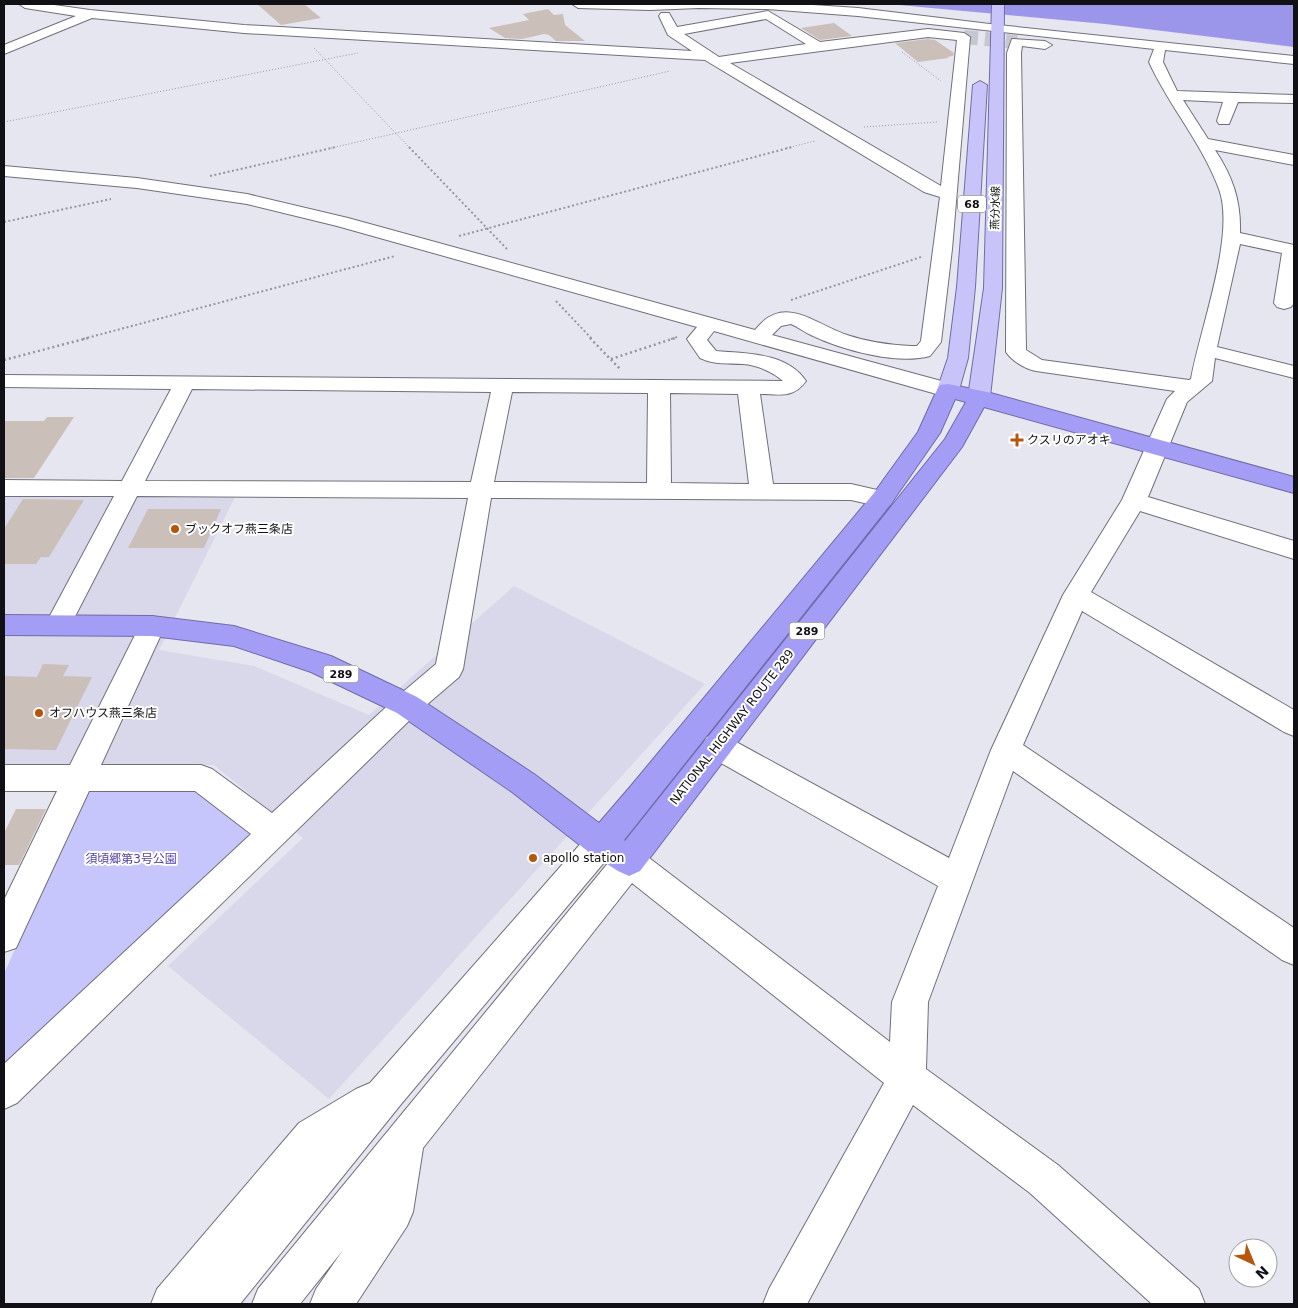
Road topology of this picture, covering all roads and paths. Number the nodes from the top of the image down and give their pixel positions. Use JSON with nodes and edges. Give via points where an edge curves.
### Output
{"nodes":[{"id":1,"x":25,"y":4,"type":"edge"},
{"id":2,"x":578,"y":4,"type":"edge"},
{"id":3,"x":998,"y":4,"type":"edge"},
{"id":4,"x":90,"y":14,"type":"junction"},
{"id":5,"x":665,"y":16,"type":"dead end"},
{"id":6,"x":990,"y":22,"type":"junction"},
{"id":7,"x":674,"y":32,"type":"junction"},
{"id":8,"x":309,"y":34,"type":"junction"},
{"id":9,"x":881,"y":38,"type":"junction"},
{"id":10,"x":1090,"y":39,"type":"junction"},
{"id":11,"x":818,"y":46,"type":"junction"},
{"id":12,"x":4,"y":50,"type":"edge"},
{"id":13,"x":361,"y":52,"type":"dead end"},
{"id":14,"x":1214,"y":52,"type":"junction"},
{"id":15,"x":712,"y":58,"type":"junction"},
{"id":16,"x":1147,"y":58,"type":"junction"},
{"id":17,"x":324,"y":59,"type":"junction"},
{"id":18,"x":1294,"y":60,"type":"edge"},
{"id":19,"x":959,"y":90,"type":"junction"},
{"id":20,"x":1173,"y":96,"type":"junction"},
{"id":21,"x":1232,"y":98,"type":"junction"},
{"id":22,"x":1294,"y":99,"type":"edge"},
{"id":23,"x":956,"y":121,"type":"junction"},
{"id":24,"x":1224,"y":121,"type":"dead end"},
{"id":25,"x":4,"y":122,"type":"edge"},
{"id":26,"x":396,"y":133,"type":"junction"},
{"id":27,"x":840,"y":134,"type":"junction"},
{"id":28,"x":1204,"y":142,"type":"junction"},
{"id":29,"x":1294,"y":160,"type":"edge"},
{"id":30,"x":4,"y":172,"type":"edge"},
{"id":31,"x":4,"y":186,"type":"edge"},
{"id":32,"x":184,"y":190,"type":"junction"},
{"id":33,"x":947,"y":194,"type":"junction"},
{"id":34,"x":122,"y":196,"type":"joint"},
{"id":35,"x":4,"y":222,"type":"edge"},
{"id":36,"x":487,"y":229,"type":"junction"},
{"id":37,"x":458,"y":236,"type":"dead end"},
{"id":38,"x":1233,"y":237,"type":"junction"},
{"id":39,"x":942,"y":249,"type":"junction"},
{"id":40,"x":1293,"y":250,"type":"edge"},
{"id":41,"x":387,"y":252,"type":"dead end"},
{"id":42,"x":506,"y":254,"type":"dead end"},
{"id":43,"x":554,"y":299,"type":"dead end"},
{"id":44,"x":788,"y":301,"type":"dead end"},
{"id":45,"x":1284,"y":303,"type":"dead end"},
{"id":46,"x":704,"y":332,"type":"junction"},
{"id":47,"x":759,"y":338,"type":"junction"},
{"id":48,"x":1206,"y":350,"type":"junction"},
{"id":49,"x":611,"y":359,"type":"junction"},
{"id":50,"x":4,"y":360,"type":"edge"},
{"id":51,"x":1294,"y":372,"type":"edge"},
{"id":52,"x":4,"y":381,"type":"edge"},
{"id":53,"x":185,"y":383,"type":"junction"},
{"id":54,"x":503,"y":386,"type":"junction"},
{"id":55,"x":648,"y":387,"type":"junction"},
{"id":56,"x":748,"y":388,"type":"junction"},
{"id":57,"x":1194,"y":388,"type":"junction"},
{"id":58,"x":948,"y":390,"type":"junction"},
{"id":59,"x":979,"y":398,"type":"junction"},
{"id":60,"x":1156,"y":448,"type":"junction"},
{"id":61,"x":1294,"y":485,"type":"edge"},
{"id":62,"x":4,"y":488,"type":"edge"},
{"id":63,"x":129,"y":488,"type":"junction"},
{"id":64,"x":481,"y":490,"type":"junction"},
{"id":65,"x":659,"y":492,"type":"junction"},
{"id":66,"x":762,"y":492,"type":"junction"},
{"id":67,"x":882,"y":499,"type":"junction"},
{"id":68,"x":1134,"y":501,"type":"junction"},
{"id":69,"x":1294,"y":550,"type":"edge"},
{"id":70,"x":1076,"y":595,"type":"junction"},
{"id":71,"x":4,"y":625,"type":"edge"},
{"id":72,"x":58,"y":625,"type":"junction"},
{"id":73,"x":152,"y":626,"type":"junction"},
{"id":74,"x":407,"y":705,"type":"junction"},
{"id":75,"x":1294,"y":724,"type":"edge"},
{"id":76,"x":717,"y":746,"type":"junction"},
{"id":77,"x":1006,"y":750,"type":"junction"},
{"id":78,"x":4,"y":778,"type":"edge"},
{"id":79,"x":79,"y":778,"type":"junction"},
{"id":80,"x":274,"y":833,"type":"junction"},
{"id":81,"x":615,"y":852,"type":"junction"},
{"id":82,"x":956,"y":880,"type":"junction"},
{"id":83,"x":4,"y":936,"type":"edge"},
{"id":84,"x":1294,"y":948,"type":"edge"},
{"id":85,"x":907,"y":1078,"type":"junction"},
{"id":86,"x":4,"y":1090,"type":"edge"},
{"id":87,"x":389,"y":1090,"type":"junction"},
{"id":88,"x":406,"y":1137,"type":"junction"},
{"id":89,"x":172,"y":1304,"type":"edge"},
{"id":90,"x":213,"y":1304,"type":"edge"},
{"id":91,"x":272,"y":1304,"type":"edge"},
{"id":92,"x":331,"y":1304,"type":"edge"},
{"id":93,"x":784,"y":1304,"type":"edge"},
{"id":94,"x":1184,"y":1304,"type":"edge"}],
"edges":[{"from":1,"to":4,"type":"street"},
{"from":2,"to":6,"type":"street","via":[[767,5]]},
{"from":3,"to":6,"type":"main road","number":"68"},
{"from":4,"to":8,"type":"street"},
{"from":4,"to":12,"type":"street"},
{"from":5,"to":7,"type":"street"},
{"from":6,"to":10,"type":"street"},
{"from":6,"to":58,"type":"main road","name":"燕分水線","number":"68","via":[[981,68],[958,358]]},
{"from":6,"to":59,"type":"main road","name":"燕分水線","number":"68","via":[[993,288]]},
{"from":7,"to":11,"type":"street","via":[[768,15]]},
{"from":7,"to":15,"type":"street"},
{"from":8,"to":15,"type":"street"},
{"from":8,"to":17,"type":"path","via":[[306,40]]},
{"from":9,"to":11,"type":"street"},
{"from":9,"to":19,"type":"path","via":[[930,71],[950,89]]},
{"from":9,"to":19,"type":"street","via":[[928,33],[964,37]]},
{"from":10,"to":14,"type":"street"},
{"from":10,"to":16,"type":"street"},
{"from":11,"to":15,"type":"street"},
{"from":13,"to":17,"type":"path"},
{"from":14,"to":16,"type":"street"},
{"from":14,"to":18,"type":"street"},
{"from":15,"to":26,"type":"path"},
{"from":15,"to":27,"type":"street"},
{"from":16,"to":20,"type":"street"},
{"from":16,"to":57,"type":"street","via":[[1104,50],[1017,42],[1014,53],[1016,352],[1036,365]]},
{"from":17,"to":25,"type":"path"},
{"from":17,"to":26,"type":"path"},
{"from":19,"to":23,"type":"street"},
{"from":20,"to":21,"type":"street"},
{"from":20,"to":28,"type":"street"},
{"from":21,"to":22,"type":"street"},
{"from":21,"to":24,"type":"street"},
{"from":23,"to":27,"type":"path","via":[[842,128]]},
{"from":23,"to":33,"type":"street"},
{"from":26,"to":32,"type":"path","via":[[204,178]]},
{"from":26,"to":36,"type":"path"},
{"from":27,"to":33,"type":"street","via":[[930,188]]},
{"from":27,"to":36,"type":"path"},
{"from":28,"to":29,"type":"street"},
{"from":28,"to":38,"type":"street","via":[[1228,190]]},
{"from":30,"to":32,"type":"street","via":[[137,182]]},
{"from":31,"to":34,"type":"street"},
{"from":32,"to":46,"type":"street","via":[[247,199],[342,222]]},
{"from":33,"to":39,"type":"street"},
{"from":34,"to":35,"type":"path"},
{"from":36,"to":37,"type":"path"},
{"from":36,"to":42,"type":"path","via":[[507,250]]},
{"from":38,"to":40,"type":"street"},
{"from":38,"to":48,"type":"street"},
{"from":39,"to":44,"type":"path"},
{"from":39,"to":47,"type":"street","via":[[931,342],[924,352],[906,354],[854,343],[818,331],[799,320],[786,318],[773,321]]},
{"from":40,"to":45,"type":"street"},
{"from":41,"to":50,"type":"path","via":[[397,255]]},
{"from":43,"to":49,"type":"path"},
{"from":46,"to":47,"type":"street"},
{"from":46,"to":49,"type":"path"},
{"from":46,"to":56,"type":"street","via":[[701,348],[710,355],[749,359],[786,372],[795,381],[788,388]]},
{"from":47,"to":58,"type":"street"},
{"from":48,"to":51,"type":"street"},
{"from":48,"to":57,"type":"street","via":[[1201,382]]},
{"from":49,"to":55,"type":"path"},
{"from":52,"to":53,"type":"street"},
{"from":53,"to":54,"type":"street"},
{"from":53,"to":63,"type":"street"},
{"from":54,"to":55,"type":"street"},
{"from":54,"to":64,"type":"street"},
{"from":55,"to":56,"type":"street"},
{"from":55,"to":65,"type":"street"},
{"from":56,"to":66,"type":"street"},
{"from":57,"to":60,"type":"street","via":[[1178,399]]},
{"from":58,"to":59,"type":"highway"},
{"from":58,"to":67,"type":"highway","name":"NATIONAL HIGHWAY ROUTE 289","number":"289","via":[[929,433]]},
{"from":59,"to":60,"type":"highway"},
{"from":59,"to":76,"type":"highway","name":"NATIONAL HIGHWAY ROUTE 289","number":"289","via":[[954,442]]},
{"from":60,"to":61,"type":"highway"},
{"from":60,"to":68,"type":"street"},
{"from":62,"to":63,"type":"street"},
{"from":63,"to":64,"type":"street"},
{"from":63,"to":72,"type":"street"},
{"from":64,"to":65,"type":"street"},
{"from":64,"to":74,"type":"street","via":[[449,669]]},
{"from":65,"to":66,"type":"street"},
{"from":66,"to":67,"type":"street","via":[[851,492]]},
{"from":67,"to":81,"type":"highway","name":"NATIONAL HIGHWAY ROUTE 289","number":"289","via":[[647,790]]},
{"from":68,"to":69,"type":"street"},
{"from":68,"to":70,"type":"street"},
{"from":70,"to":75,"type":"street"},
{"from":70,"to":77,"type":"street"},
{"from":71,"to":72,"type":"highway","number":"289"},
{"from":72,"to":73,"type":"highway","number":"289"},
{"from":73,"to":74,"type":"highway","number":"289","via":[[234,636],[321,664]]},
{"from":73,"to":79,"type":"street"},
{"from":74,"to":80,"type":"street"},
{"from":74,"to":81,"type":"highway","number":"289","via":[[523,783]]},
{"from":76,"to":81,"type":"highway","name":"NATIONAL HIGHWAY ROUTE 289","number":"289"},
{"from":76,"to":82,"type":"street"},
{"from":77,"to":82,"type":"street"},
{"from":77,"to":84,"type":"street"},
{"from":78,"to":79,"type":"street"},
{"from":79,"to":80,"type":"street","via":[[201,778]]},
{"from":79,"to":83,"type":"street"},
{"from":80,"to":86,"type":"street"},
{"from":81,"to":85,"type":"street"},
{"from":81,"to":87,"type":"street"},
{"from":81,"to":88,"type":"street"},
{"from":82,"to":85,"type":"street","via":[[910,1002]]},
{"from":85,"to":93,"type":"street"},
{"from":85,"to":94,"type":"street","via":[[1044,1179]]},
{"from":87,"to":89,"type":"street","via":[[313,1137]]},
{"from":87,"to":90,"type":"street"},
{"from":88,"to":91,"type":"street"},
{"from":88,"to":92,"type":"street","via":[[393,1212]]}]}
